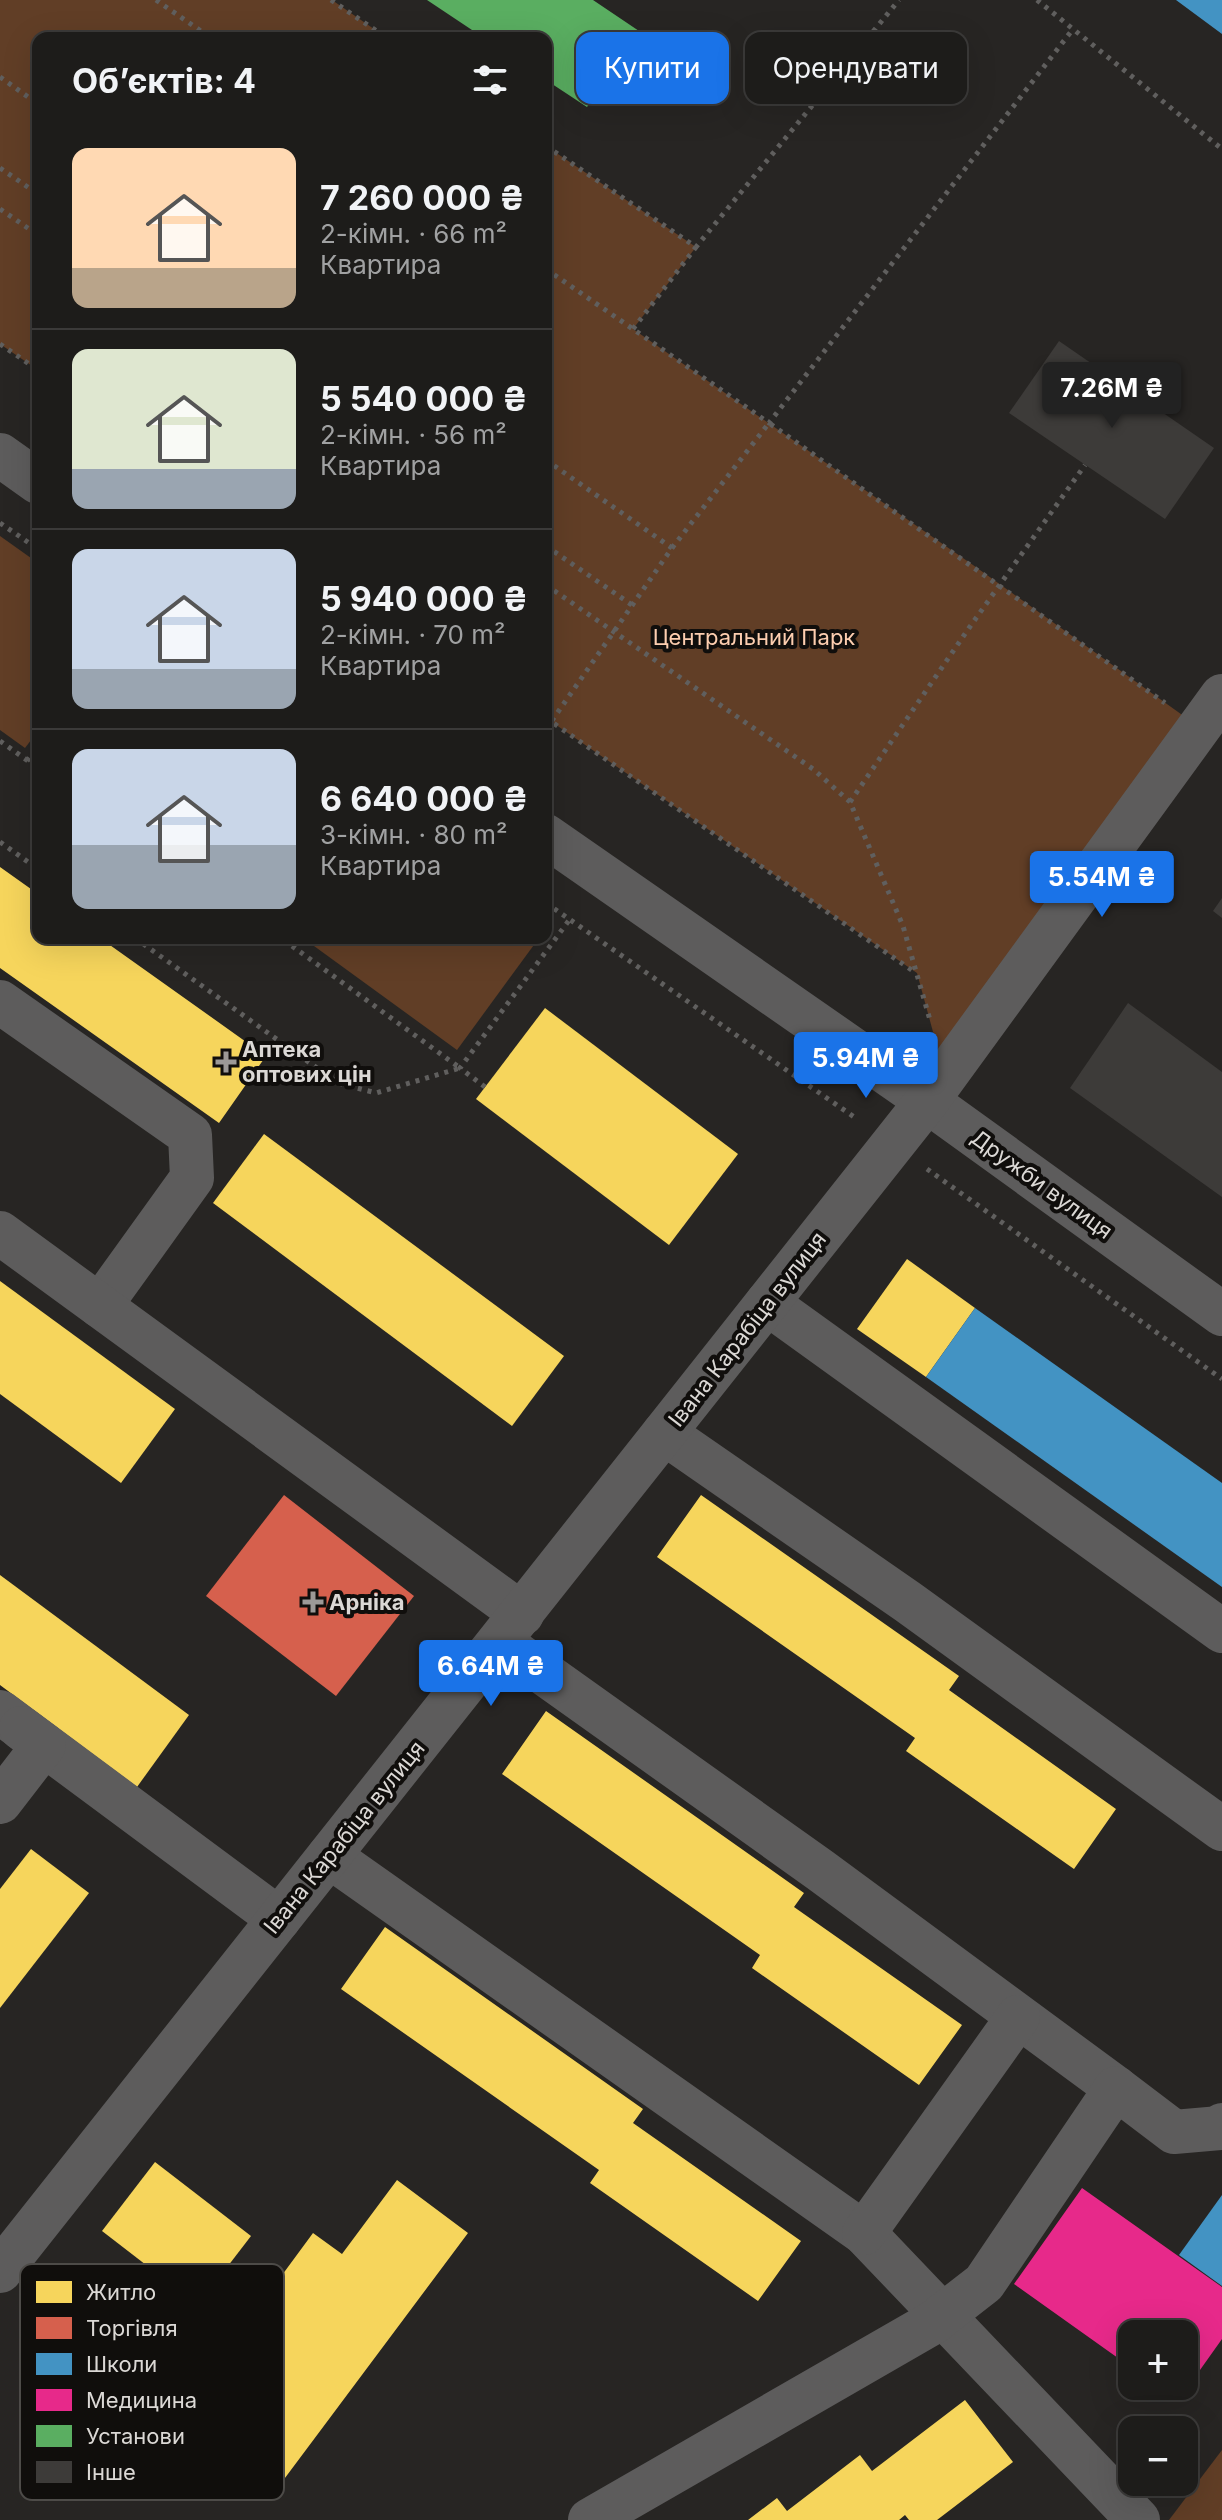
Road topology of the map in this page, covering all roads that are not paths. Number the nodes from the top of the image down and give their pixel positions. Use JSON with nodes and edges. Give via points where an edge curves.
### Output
{"nodes":[{"id":1,"x":0,"y":455,"type":"edge"},
{"id":2,"x":32,"y":478,"type":"edge"},
{"id":3,"x":1211,"y":712,"type":"edge"},
{"id":4,"x":552,"y":840,"type":"edge"},
{"id":5,"x":0,"y":1002,"type":"edge"},
{"id":6,"x":936,"y":1089,"type":"junction"},
{"id":7,"x":0,"y":1233,"type":"edge"},
{"id":8,"x":767,"y":1303,"type":"junction"},
{"id":9,"x":100,"y":1306,"type":"junction"},
{"id":10,"x":1222,"y":1314,"type":"edge"},
{"id":11,"x":664,"y":1433,"type":"junction"},
{"id":12,"x":511,"y":1628,"type":"junction"},
{"id":13,"x":1222,"y":1631,"type":"edge"},
{"id":14,"x":0,"y":1712,"type":"edge"},
{"id":15,"x":44,"y":1745,"type":"junction"},
{"id":16,"x":0,"y":1802,"type":"edge"},
{"id":17,"x":1222,"y":1829,"type":"edge"},
{"id":18,"x":329,"y":1856,"type":"junction"},
{"id":19,"x":279,"y":1919,"type":"junction"},
{"id":20,"x":1018,"y":2017,"type":"junction"},
{"id":21,"x":1116,"y":2088,"type":"junction"},
{"id":22,"x":1222,"y":2125,"type":"edge"},
{"id":23,"x":864,"y":2233,"type":"junction"},
{"id":24,"x":0,"y":2271,"type":"edge"},
{"id":25,"x":590,"y":2520,"type":"edge"},
{"id":26,"x":1138,"y":2520,"type":"edge"}],
"edges":[{"from":1,"to":2,"type":"street"},
{"from":3,"to":6,"type":"street","name":"Івана Карабіца вулиця"},
{"from":4,"to":6,"type":"street","name":"Дружби вулиця"},
{"from":5,"to":9,"type":"street","via":[[190,1135],[192,1178]]},
{"from":6,"to":8,"type":"street","name":"Івана Карабіца вулиця"},
{"from":6,"to":10,"type":"street","name":"Дружби вулиця"},
{"from":7,"to":9,"type":"street"},
{"from":8,"to":11,"type":"street","name":"Івана Карабіца вулиця"},
{"from":8,"to":13,"type":"street"},
{"from":9,"to":12,"type":"street"},
{"from":11,"to":12,"type":"street","name":"Івана Карабіца вулиця"},
{"from":11,"to":17,"type":"street"},
{"from":12,"to":18,"type":"street","name":"Івана Карабіца вулиця"},
{"from":12,"to":20,"type":"street"},
{"from":14,"to":15,"type":"street"},
{"from":15,"to":16,"type":"street"},
{"from":15,"to":19,"type":"street"},
{"from":18,"to":19,"type":"street","name":"Івана Карабіца вулиця"},
{"from":18,"to":23,"type":"street"},
{"from":19,"to":24,"type":"street","name":"Івана Карабіца вулиця"},
{"from":20,"to":21,"type":"street"},
{"from":20,"to":23,"type":"street"},
{"from":21,"to":22,"type":"street","via":[[1174,2132]]},
{"from":21,"to":25,"type":"street","via":[[984,2283],[934,2322]]},
{"from":23,"to":26,"type":"street"}]}
